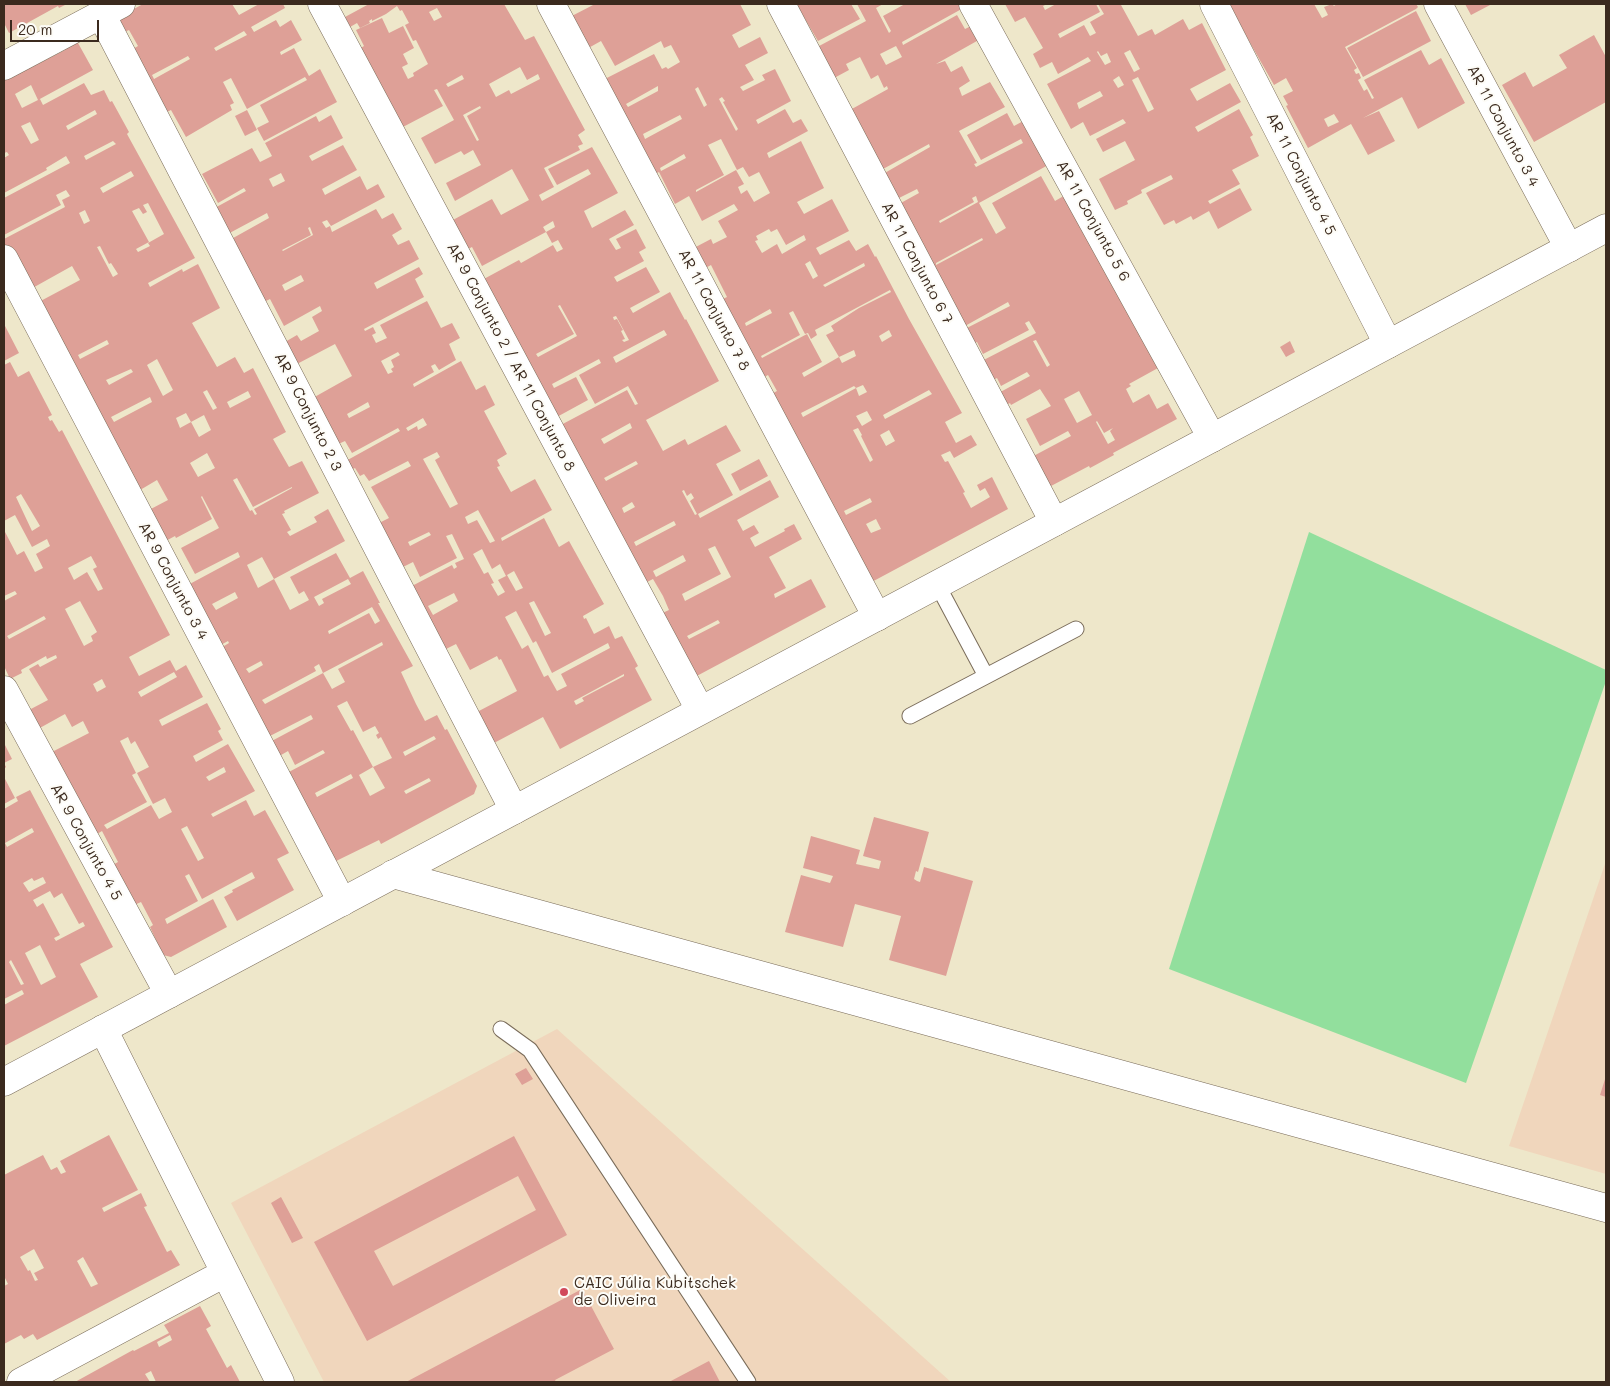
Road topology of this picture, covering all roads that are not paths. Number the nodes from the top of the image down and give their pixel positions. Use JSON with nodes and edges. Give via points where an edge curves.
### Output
{"nodes":[{"id":1,"x":322,"y":4,"type":"edge"},
{"id":2,"x":551,"y":4,"type":"edge"},
{"id":3,"x":781,"y":4,"type":"edge"},
{"id":4,"x":973,"y":4,"type":"edge"},
{"id":5,"x":1214,"y":4,"type":"edge"},
{"id":6,"x":1438,"y":4,"type":"edge"},
{"id":7,"x":111,"y":9,"type":"edge"},
{"id":8,"x":4,"y":66,"type":"edge"},
{"id":9,"x":1606,"y":228,"type":"edge"},
{"id":10,"x":1569,"y":248,"type":"junction"},
{"id":11,"x":4,"y":259,"type":"edge"},
{"id":12,"x":1388,"y":344,"type":"junction"},
{"id":13,"x":1212,"y":438,"type":"junction"},
{"id":14,"x":1054,"y":522,"type":"junction"},
{"id":15,"x":938,"y":584,"type":"junction"},
{"id":16,"x":877,"y":616,"type":"junction"},
{"id":17,"x":1076,"y":629,"type":"dead end"},
{"id":18,"x":986,"y":676,"type":"junction"},
{"id":19,"x":4,"y":690,"type":"edge"},
{"id":20,"x":700,"y":710,"type":"junction"},
{"id":21,"x":910,"y":716,"type":"dead end"},
{"id":22,"x":514,"y":810,"type":"junction"},
{"id":23,"x":393,"y":874,"type":"junction"},
{"id":24,"x":342,"y":902,"type":"junction"},
{"id":25,"x":169,"y":994,"type":"junction"},
{"id":26,"x":103,"y":1028,"type":"junction"},
{"id":27,"x":501,"y":1030,"type":"dead end"},
{"id":28,"x":4,"y":1082,"type":"edge"},
{"id":29,"x":1606,"y":1208,"type":"edge"},
{"id":30,"x":225,"y":1273,"type":"junction"},
{"id":31,"x":37,"y":1378,"type":"edge"},
{"id":32,"x":280,"y":1382,"type":"edge"},
{"id":33,"x":748,"y":1382,"type":"edge"}],
"edges":[{"from":1,"to":20,"type":"street","name":"AR 9 Conjunto 2 / AR 11 Conjunto 8"},
{"from":2,"to":16,"type":"street","name":"AR 11 Conjunto 7 8"},
{"from":3,"to":14,"type":"street","name":"AR 11 Conjunto 6 7"},
{"from":4,"to":13,"type":"street","name":"AR 11 Conjunto 5 6"},
{"from":5,"to":12,"type":"street","name":"AR 11 Conjunto 4 5"},
{"from":6,"to":10,"type":"street","name":"AR 11 Conjunto 3 4"},
{"from":7,"to":8,"type":"street"},
{"from":7,"to":22,"type":"street","name":"AR 9 Conjunto 2 3"},
{"from":9,"to":10,"type":"street"},
{"from":10,"to":12,"type":"street"},
{"from":11,"to":24,"type":"street","name":"AR 9 Conjunto 3 4"},
{"from":12,"to":13,"type":"street"},
{"from":13,"to":14,"type":"street"},
{"from":14,"to":15,"type":"street"},
{"from":15,"to":16,"type":"street"},
{"from":15,"to":18,"type":"lane"},
{"from":16,"to":20,"type":"street"},
{"from":17,"to":18,"type":"lane"},
{"from":18,"to":21,"type":"lane"},
{"from":19,"to":25,"type":"street","name":"AR 9 Conjunto 4 5"},
{"from":20,"to":22,"type":"street"},
{"from":22,"to":23,"type":"street"},
{"from":23,"to":24,"type":"street"},
{"from":23,"to":29,"type":"street"},
{"from":24,"to":25,"type":"street"},
{"from":25,"to":26,"type":"street"},
{"from":26,"to":28,"type":"street"},
{"from":26,"to":30,"type":"street"},
{"from":27,"to":33,"type":"lane","via":[[530,1050]]},
{"from":30,"to":31,"type":"street"},
{"from":30,"to":32,"type":"street"}]}
